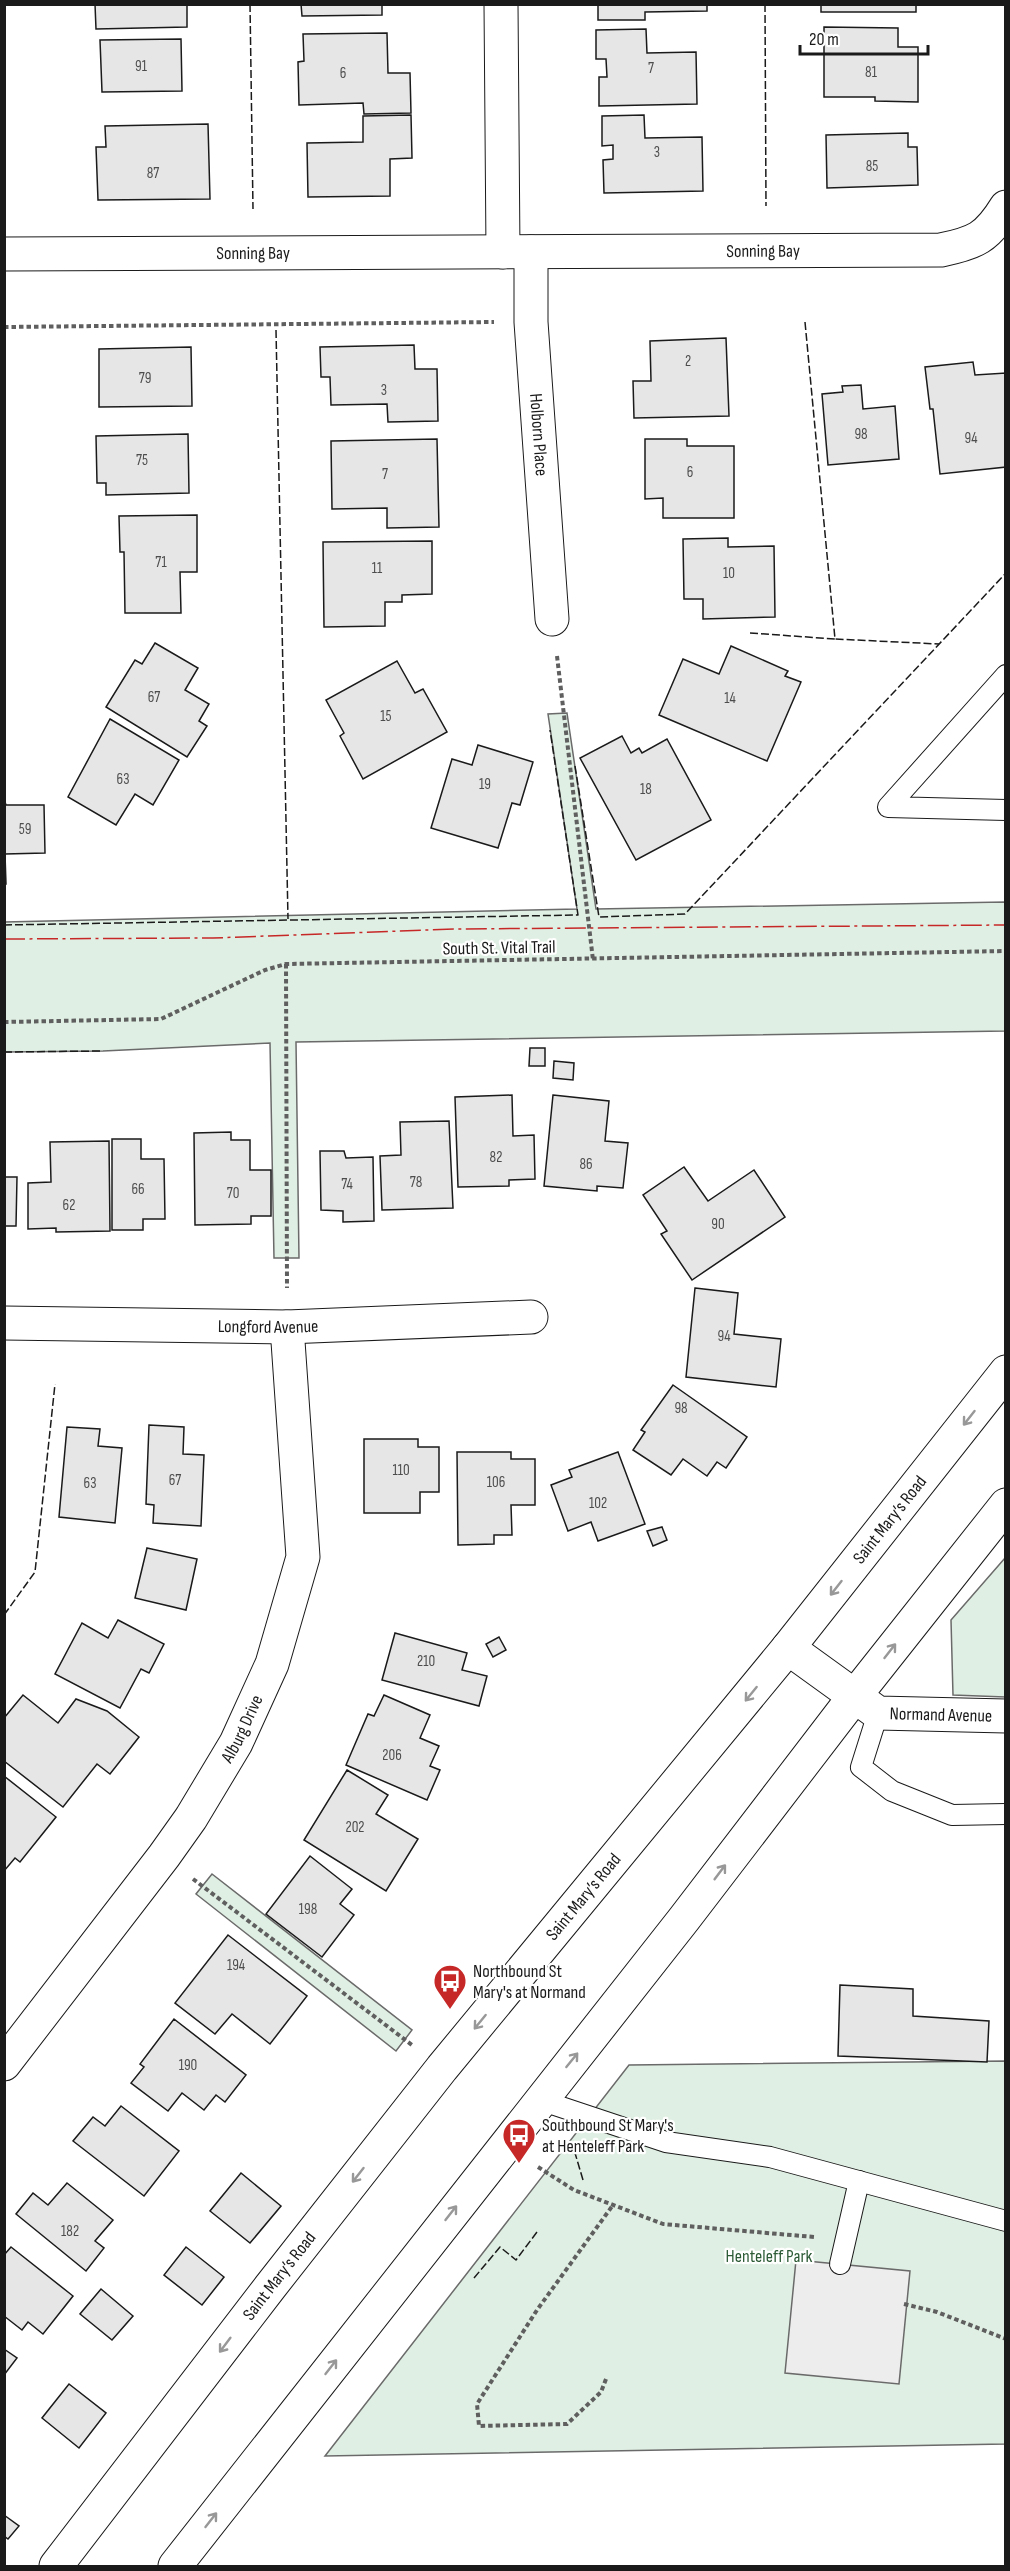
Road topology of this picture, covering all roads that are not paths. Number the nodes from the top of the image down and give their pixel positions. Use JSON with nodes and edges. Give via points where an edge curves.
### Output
{"nodes":[{"id":1,"x":501,"y":4,"type":"edge"},
{"id":2,"x":1005,"y":207,"type":"edge"},
{"id":3,"x":517,"y":252,"type":"junction"},
{"id":4,"x":4,"y":254,"type":"edge"},
{"id":5,"x":552,"y":619,"type":"road end"},
{"id":6,"x":1005,"y":675,"type":"edge"},
{"id":7,"x":1005,"y":810,"type":"edge"},
{"id":8,"x":531,"y":1317,"type":"dead end"},
{"id":9,"x":4,"y":1323,"type":"edge"},
{"id":10,"x":287,"y":1328,"type":"junction"},
{"id":11,"x":1005,"y":1372,"type":"edge"},
{"id":12,"x":1005,"y":1504,"type":"edge"},
{"id":13,"x":788,"y":1648,"type":"junction"},
{"id":14,"x":866,"y":1705,"type":"junction"},
{"id":15,"x":1005,"y":1716,"type":"edge"},
{"id":16,"x":1005,"y":1814,"type":"edge"},
{"id":17,"x":4,"y":2064,"type":"edge"},
{"id":18,"x":540,"y":2100,"type":"junction"},
{"id":19,"x":860,"y":2181,"type":"junction"},
{"id":20,"x":1005,"y":2221,"type":"edge"},
{"id":21,"x":840,"y":2264,"type":"dead end"},
{"id":22,"x":56,"y":2566,"type":"edge"},
{"id":23,"x":175,"y":2566,"type":"edge"}],
"edges":[{"from":1,"to":3,"type":"street"},
{"from":2,"to":3,"type":"street","name":"Sonning Bay","via":[[995,224],[973,243],[941,250]]},
{"from":3,"to":4,"type":"street","name":"Sonning Bay"},
{"from":3,"to":5,"type":"street","name":"Holborn Place","via":[[531,322]]},
{"from":6,"to":7,"type":"lane","via":[[888,807]]},
{"from":8,"to":10,"type":"street","name":"Longford Avenue"},
{"from":9,"to":10,"type":"street","name":"Longford Avenue"},
{"from":10,"to":17,"type":"street","name":"Alburg Drive","via":[[303,1557],[272,1664],[236,1743],[191,1818]]},
{"from":11,"to":13,"type":"street","name":"Saint Mary’s Road","one_way":true},
{"from":14,"to":12,"type":"street","one_way":true},
{"from":13,"to":14,"type":"street"},
{"from":13,"to":22,"type":"street","name":"Saint Mary’s Road","one_way":true,"via":[[442,2068]]},
{"from":14,"to":15,"type":"street","name":"Normand Avenue"},
{"from":14,"to":16,"type":"lane","via":[[861,1767],[892,1791],[952,1815]]},
{"from":18,"to":14,"type":"street","one_way":true,"via":[[684,1919]]},
{"from":18,"to":19,"type":"lane","via":[[666,2142],[770,2157]]},
{"from":23,"to":18,"type":"street","one_way":true},
{"from":19,"to":20,"type":"lane"},
{"from":19,"to":21,"type":"lane"}]}
